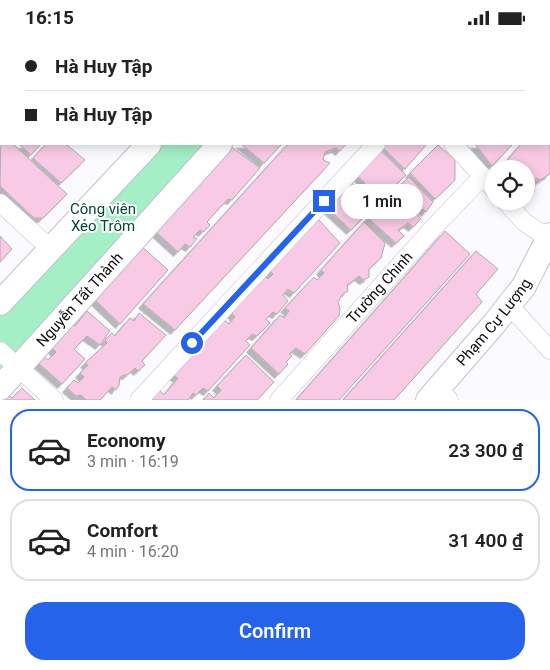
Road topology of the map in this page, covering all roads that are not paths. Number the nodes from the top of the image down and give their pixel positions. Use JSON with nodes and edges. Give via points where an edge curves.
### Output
{"nodes":[{"id":1,"x":148,"y":145,"type":"edge"},
{"id":2,"x":219,"y":145,"type":"edge"},
{"id":3,"x":375,"y":145,"type":"edge"},
{"id":4,"x":454,"y":145,"type":"edge"},
{"id":5,"x":485,"y":180,"type":"edge"},
{"id":6,"x":485,"y":185,"type":"edge"},
{"id":7,"x":0,"y":203,"type":"edge"},
{"id":8,"x":513,"y":210,"type":"edge"},
{"id":9,"x":549,"y":237,"type":"edge"},
{"id":10,"x":51,"y":249,"type":"junction"},
{"id":11,"x":0,"y":303,"type":"edge"},
{"id":12,"x":509,"y":305,"type":"junction"},
{"id":13,"x":550,"y":350,"type":"edge"},
{"id":14,"x":0,"y":351,"type":"edge"},
{"id":15,"x":19,"y":368,"type":"junction"},
{"id":16,"x":0,"y":388,"type":"edge"},
{"id":17,"x":438,"y":396,"type":"edge"},
{"id":18,"x":54,"y":400,"type":"edge"},
{"id":19,"x":139,"y":400,"type":"edge"},
{"id":20,"x":279,"y":400,"type":"edge"}],
"edges":[{"from":1,"to":10,"type":"street"},
{"from":2,"to":15,"type":"street","name":"Nguyễn Tất Thành"},
{"from":3,"to":19,"type":"street"},
{"from":4,"to":5,"type":"street"},
{"from":6,"to":20,"type":"street","name":"Trường Chinh","via":[[434,227]]},
{"from":7,"to":10,"type":"street"},
{"from":8,"to":9,"type":"street","via":[[524,222]]},
{"from":9,"to":12,"type":"street","name":"Phạm Cự Lượng","via":[[524,286]]},
{"from":10,"to":11,"type":"street"},
{"from":12,"to":13,"type":"street"},
{"from":12,"to":17,"type":"street","name":"Phạm Cự Lượng"},
{"from":14,"to":15,"type":"street"},
{"from":15,"to":16,"type":"street","name":"Nguyễn Tất Thành"},
{"from":15,"to":18,"type":"street"}]}
